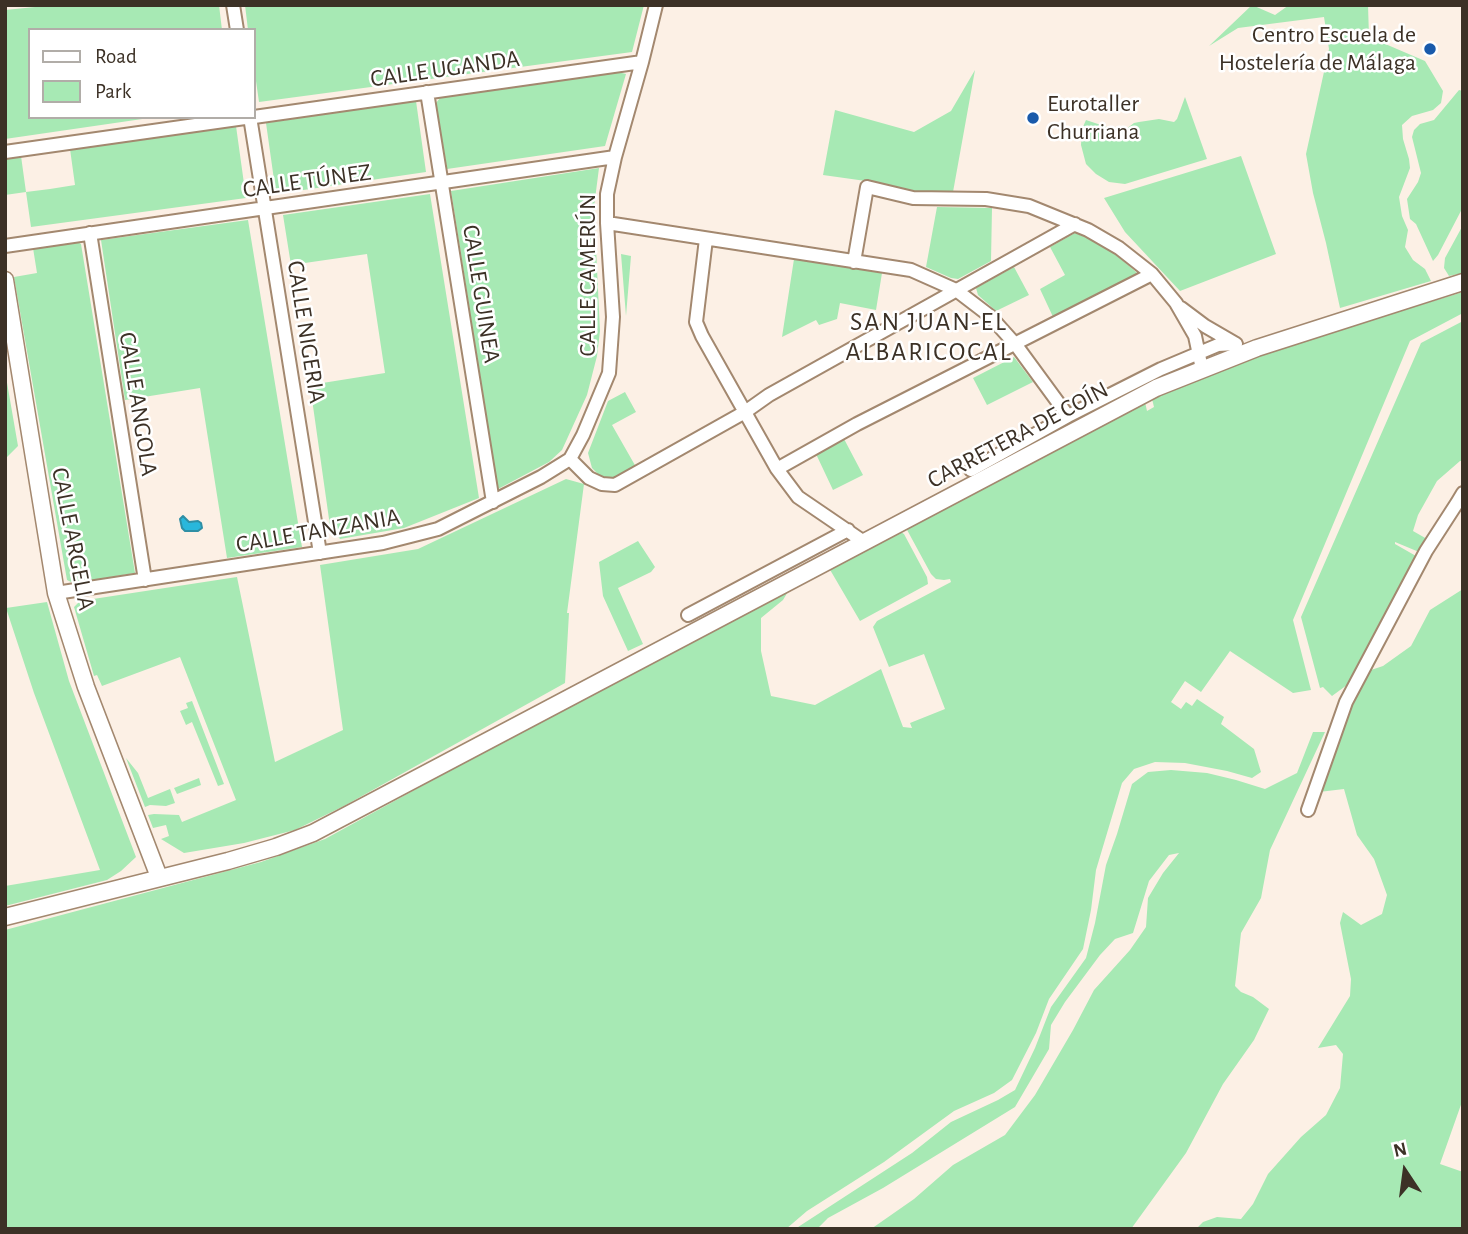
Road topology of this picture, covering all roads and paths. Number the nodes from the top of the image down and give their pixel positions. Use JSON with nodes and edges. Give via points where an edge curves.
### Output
{"nodes":[{"id":1,"x":233,"y":5,"type":"edge"},
{"id":2,"x":656,"y":5,"type":"edge"},
{"id":3,"x":237,"y":28,"type":"edge"},
{"id":4,"x":642,"y":62,"type":"junction"},
{"id":5,"x":427,"y":92,"type":"junction"},
{"id":6,"x":256,"y":116,"type":"edge"},
{"id":7,"x":238,"y":119,"type":"edge"},
{"id":8,"x":252,"y":119,"type":"edge"},
{"id":9,"x":5,"y":152,"type":"edge"},
{"id":10,"x":615,"y":157,"type":"junction"},
{"id":11,"x":441,"y":183,"type":"junction"},
{"id":12,"x":265,"y":208,"type":"junction"},
{"id":13,"x":607,"y":223,"type":"junction"},
{"id":14,"x":1075,"y":224,"type":"junction"},
{"id":15,"x":90,"y":233,"type":"junction"},
{"id":16,"x":706,"y":239,"type":"junction"},
{"id":17,"x":5,"y":246,"type":"edge"},
{"id":18,"x":854,"y":262,"type":"junction"},
{"id":19,"x":1152,"y":274,"type":"junction"},
{"id":20,"x":5,"y":280,"type":"edge"},
{"id":21,"x":1463,"y":282,"type":"edge"},
{"id":22,"x":956,"y":290,"type":"junction"},
{"id":23,"x":1176,"y":303,"type":"junction"},
{"id":24,"x":1235,"y":344,"type":"junction"},
{"id":25,"x":1016,"y":345,"type":"junction"},
{"id":26,"x":1257,"y":348,"type":"junction"},
{"id":27,"x":1201,"y":361,"type":"junction"},
{"id":28,"x":745,"y":412,"type":"junction"},
{"id":29,"x":1068,"y":416,"type":"junction"},
{"id":30,"x":570,"y":459,"type":"junction"},
{"id":31,"x":777,"y":469,"type":"junction"},
{"id":32,"x":971,"y":470,"type":"dead end"},
{"id":33,"x":1463,"y":493,"type":"edge"},
{"id":34,"x":493,"y":502,"type":"junction"},
{"id":35,"x":848,"y":530,"type":"junction"},
{"id":36,"x":864,"y":542,"type":"junction"},
{"id":37,"x":320,"y":553,"type":"junction"},
{"id":38,"x":145,"y":580,"type":"junction"},
{"id":39,"x":56,"y":593,"type":"junction"},
{"id":40,"x":688,"y":615,"type":"dead end"},
{"id":41,"x":1308,"y":810,"type":"dead end"},
{"id":42,"x":159,"y":877,"type":"junction"},
{"id":43,"x":5,"y":917,"type":"edge"}],
"edges":[{"from":1,"to":3,"type":"street"},
{"from":2,"to":4,"type":"street","name":"CALLE CAMERÚN"},
{"from":4,"to":5,"type":"street","name":"CALLE UGANDA"},
{"from":4,"to":10,"type":"street","name":"CALLE CAMERÚN"},
{"from":5,"to":6,"type":"street","name":"CALLE UGANDA"},
{"from":5,"to":11,"type":"street","name":"CALLE GUINEA"},
{"from":7,"to":9,"type":"street","name":"CALLE UGANDA"},
{"from":8,"to":12,"type":"street","name":"CALLE NIGERIA"},
{"from":10,"to":11,"type":"street","name":"CALLE TÚNEZ"},
{"from":10,"to":13,"type":"street","name":"CALLE CAMERÚN"},
{"from":11,"to":12,"type":"street","name":"CALLE TÚNEZ"},
{"from":11,"to":34,"type":"street","name":"CALLE GUINEA"},
{"from":12,"to":15,"type":"street","name":"CALLE TÚNEZ"},
{"from":12,"to":37,"type":"street","name":"CALLE NIGERIA"},
{"from":13,"to":16,"type":"street"},
{"from":13,"to":30,"type":"street","name":"CALLE CAMERÚN","via":[[613,317],[608,373]]},
{"from":14,"to":18,"type":"street","via":[[1018,204],[913,198],[867,187]]},
{"from":14,"to":19,"type":"street","via":[[1119,248]]},
{"from":14,"to":22,"type":"street"},
{"from":15,"to":17,"type":"street","name":"CALLE TÚNEZ"},
{"from":15,"to":38,"type":"street","name":"CALLE ANGOLA"},
{"from":16,"to":18,"type":"street"},
{"from":16,"to":28,"type":"street","via":[[696,322]]},
{"from":18,"to":22,"type":"street","via":[[911,270]]},
{"from":19,"to":23,"type":"street"},
{"from":19,"to":25,"type":"street"},
{"from":20,"to":39,"type":"street","name":"CALLE ARGELIA"},
{"from":21,"to":26,"type":"street","name":"CARRETERA DE COÍN"},
{"from":22,"to":25,"type":"street","via":[[990,316]]},
{"from":22,"to":28,"type":"street"},
{"from":23,"to":24,"type":"street"},
{"from":23,"to":27,"type":"street","via":[[1195,336]]},
{"from":24,"to":26,"type":"street"},
{"from":24,"to":27,"type":"street","name":"CARRETERA DE COÍN","via":[[1218,345]]},
{"from":25,"to":29,"type":"street"},
{"from":25,"to":31,"type":"street"},
{"from":26,"to":27,"type":"street","name":"CARRETERA DE COÍN"},
{"from":27,"to":29,"type":"street","name":"CARRETERA DE COÍN","via":[[1161,369]]},
{"from":27,"to":36,"type":"street","name":"CARRETERA DE COÍN"},
{"from":28,"to":30,"type":"street","via":[[615,485],[589,478]]},
{"from":28,"to":31,"type":"street"},
{"from":29,"to":32,"type":"street","name":"CARRETERA DE COÍN"},
{"from":30,"to":34,"type":"street","name":"CALLE TANZANIA"},
{"from":31,"to":35,"type":"street","via":[[798,497]]},
{"from":33,"to":41,"type":"street","via":[[1426,551],[1346,702]]},
{"from":34,"to":37,"type":"street","name":"CALLE TANZANIA","via":[[438,529]]},
{"from":35,"to":36,"type":"street"},
{"from":35,"to":40,"type":"street"},
{"from":36,"to":42,"type":"street","name":"CARRETERA DE COÍN","via":[[313,833],[228,861]]},
{"from":37,"to":38,"type":"street","name":"CALLE TANZANIA"},
{"from":38,"to":39,"type":"street","name":"CALLE TANZANIA"},
{"from":39,"to":42,"type":"street","name":"CALLE ARGELIA","via":[[86,687]]},
{"from":42,"to":43,"type":"street","name":"CARRETERA DE COÍN"}]}
